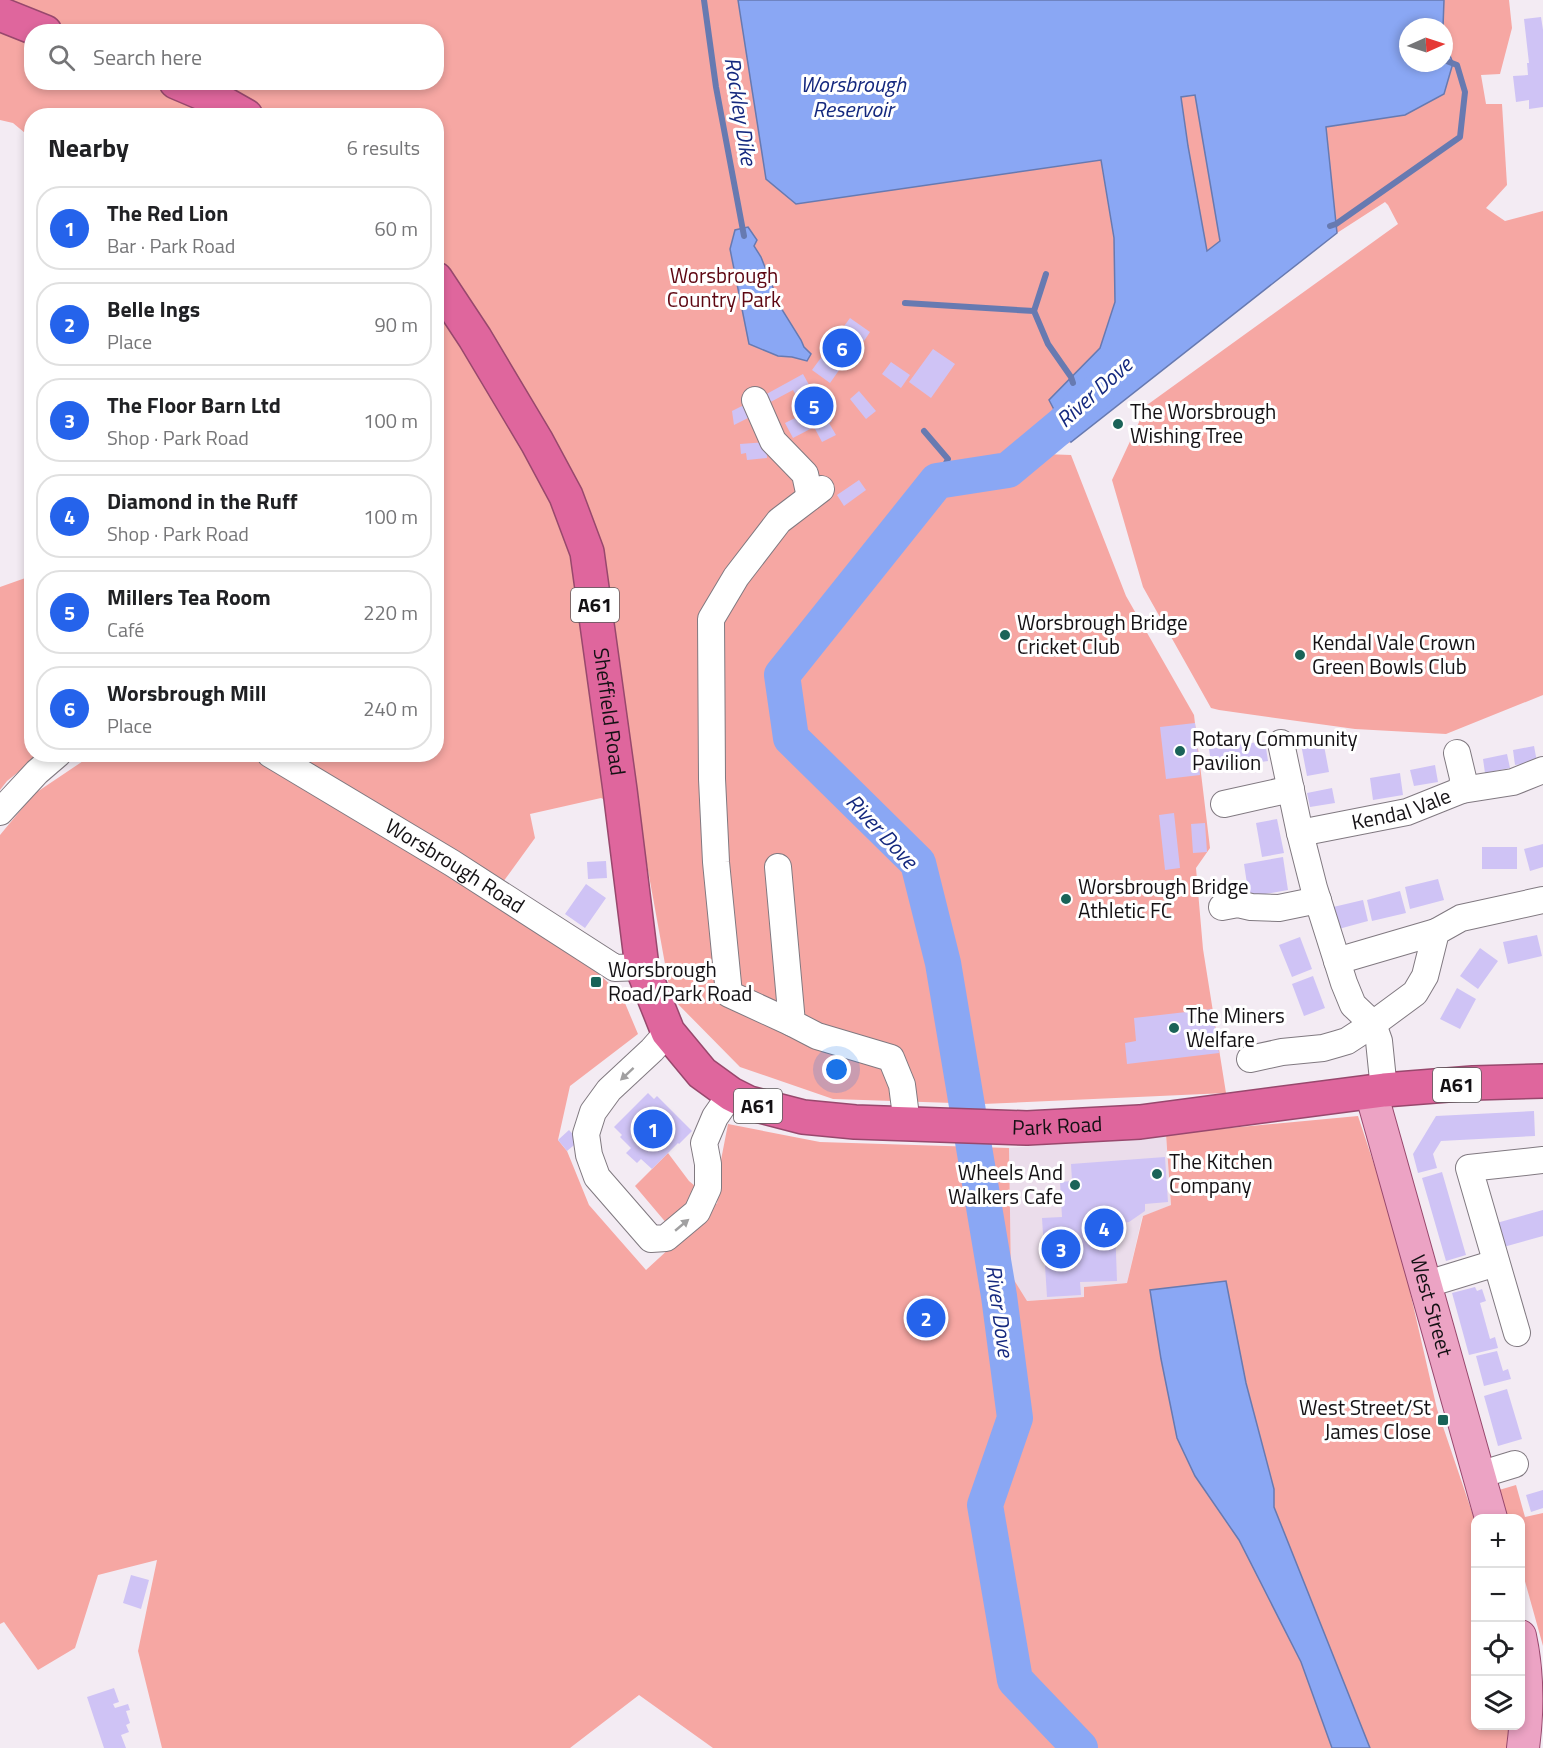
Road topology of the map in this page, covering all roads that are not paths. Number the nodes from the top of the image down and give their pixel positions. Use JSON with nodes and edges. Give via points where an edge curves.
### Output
{"nodes":[{"id":1,"x":0,"y":14,"type":"edge"},
{"id":2,"x":25,"y":24,"type":"edge"},
{"id":3,"x":195,"y":90,"type":"edge"},
{"id":4,"x":232,"y":108,"type":"edge"},
{"id":5,"x":444,"y":291,"type":"edge"},
{"id":6,"x":755,"y":400,"type":"dead end"},
{"id":7,"x":1281,"y":743,"type":"dead end"},
{"id":8,"x":1457,"y":753,"type":"dead end"},
{"id":9,"x":49,"y":762,"type":"edge"},
{"id":10,"x":283,"y":762,"type":"edge"},
{"id":11,"x":1543,"y":770,"type":"edge"},
{"id":12,"x":1291,"y":789,"type":"junction"},
{"id":13,"x":1462,"y":790,"type":"junction"},
{"id":14,"x":1224,"y":804,"type":"dead end"},
{"id":15,"x":0,"y":812,"type":"edge"},
{"id":16,"x":1300,"y":833,"type":"junction"},
{"id":17,"x":778,"y":867,"type":"dead end"},
{"id":18,"x":1316,"y":894,"type":"junction"},
{"id":19,"x":1543,"y":900,"type":"edge"},
{"id":20,"x":1221,"y":907,"type":"dead end"},
{"id":21,"x":1436,"y":932,"type":"junction"},
{"id":22,"x":1336,"y":961,"type":"junction"},
{"id":23,"x":642,"y":967,"type":"junction"},
{"id":24,"x":792,"y":1023,"type":"junction"},
{"id":25,"x":1373,"y":1024,"type":"junction"},
{"id":26,"x":668,"y":1032,"type":"junction"},
{"id":27,"x":1250,"y":1059,"type":"dead end"},
{"id":28,"x":1543,"y":1081,"type":"edge"},
{"id":29,"x":1377,"y":1091,"type":"junction"},
{"id":30,"x":731,"y":1094,"type":"junction"},
{"id":31,"x":907,"y":1124,"type":"junction"},
{"id":32,"x":1543,"y":1160,"type":"edge"},
{"id":33,"x":1496,"y":1263,"type":"junction"},
{"id":34,"x":1424,"y":1285,"type":"junction"},
{"id":35,"x":1517,"y":1333,"type":"dead end"},
{"id":36,"x":1515,"y":1464,"type":"dead end"},
{"id":37,"x":1479,"y":1475,"type":"junction"},
{"id":38,"x":1490,"y":1514,"type":"edge"},
{"id":39,"x":1525,"y":1657,"type":"edge"},
{"id":40,"x":1523,"y":1748,"type":"edge"}],
"edges":[{"from":1,"to":2,"type":"highway"},
{"from":3,"to":4,"type":"highway"},
{"from":5,"to":23,"type":"highway","name":"Sheffield Road","number":"A61","via":[[537,442],[566,496],[587,552]]},
{"from":6,"to":24,"type":"street","via":[[773,441],[805,474],[815,493],[779,521],[736,577],[711,619],[716,862],[729,994]]},
{"from":7,"to":12,"type":"street"},
{"from":8,"to":13,"type":"street","name":"Kendal Vale"},
{"from":9,"to":15,"type":"street"},
{"from":10,"to":23,"type":"street","name":"Worsbrough Road","via":[[452,862],[615,968]]},
{"from":11,"to":13,"type":"street","via":[[1513,782]]},
{"from":12,"to":14,"type":"street"},
{"from":12,"to":16,"type":"street"},
{"from":13,"to":16,"type":"street","name":"Kendal Vale","via":[[1407,812]]},
{"from":16,"to":18,"type":"street"},
{"from":17,"to":24,"type":"street"},
{"from":18,"to":20,"type":"street","via":[[1279,908],[1238,904]]},
{"from":18,"to":22,"type":"street"},
{"from":19,"to":21,"type":"street","via":[[1461,918]]},
{"from":21,"to":22,"type":"street"},
{"from":21,"to":25,"type":"street","via":[[1425,976],[1415,993]]},
{"from":22,"to":25,"type":"street","via":[[1353,1005]]},
{"from":23,"to":26,"type":"highway","name":"Park Road","number":"A61"},
{"from":24,"to":31,"type":"street","via":[[817,1036],[891,1058],[902,1085]]},
{"from":25,"to":27,"type":"street","via":[[1347,1041],[1323,1048]]},
{"from":25,"to":29,"type":"street","via":[[1379,1041]]},
{"from":26,"to":30,"type":"highway","name":"Park Road","number":"A61","via":[[702,1073]]},
{"from":26,"to":30,"type":"street","one_way":true,"via":[[609,1090],[593,1112],[586,1134],[597,1177],[651,1239],[666,1238],[697,1212],[708,1188],[704,1143]]},
{"from":28,"to":29,"type":"highway","name":"Park Road","number":"A61"},
{"from":29,"to":31,"type":"highway","name":"Park Road","number":"A61","via":[[1140,1122],[1027,1128]]},
{"from":29,"to":34,"type":"main road","name":"West Street"},
{"from":30,"to":31,"type":"highway","name":"Park Road","number":"A61","via":[[749,1103],[803,1117]]},
{"from":32,"to":33,"type":"street","via":[[1469,1168]]},
{"from":33,"to":34,"type":"street"},
{"from":33,"to":35,"type":"street"},
{"from":34,"to":37,"type":"main road","name":"West Street"},
{"from":36,"to":37,"type":"street"},
{"from":37,"to":38,"type":"main road","name":"West Street"},
{"from":39,"to":40,"type":"main road","via":[[1527,1718]]}]}
